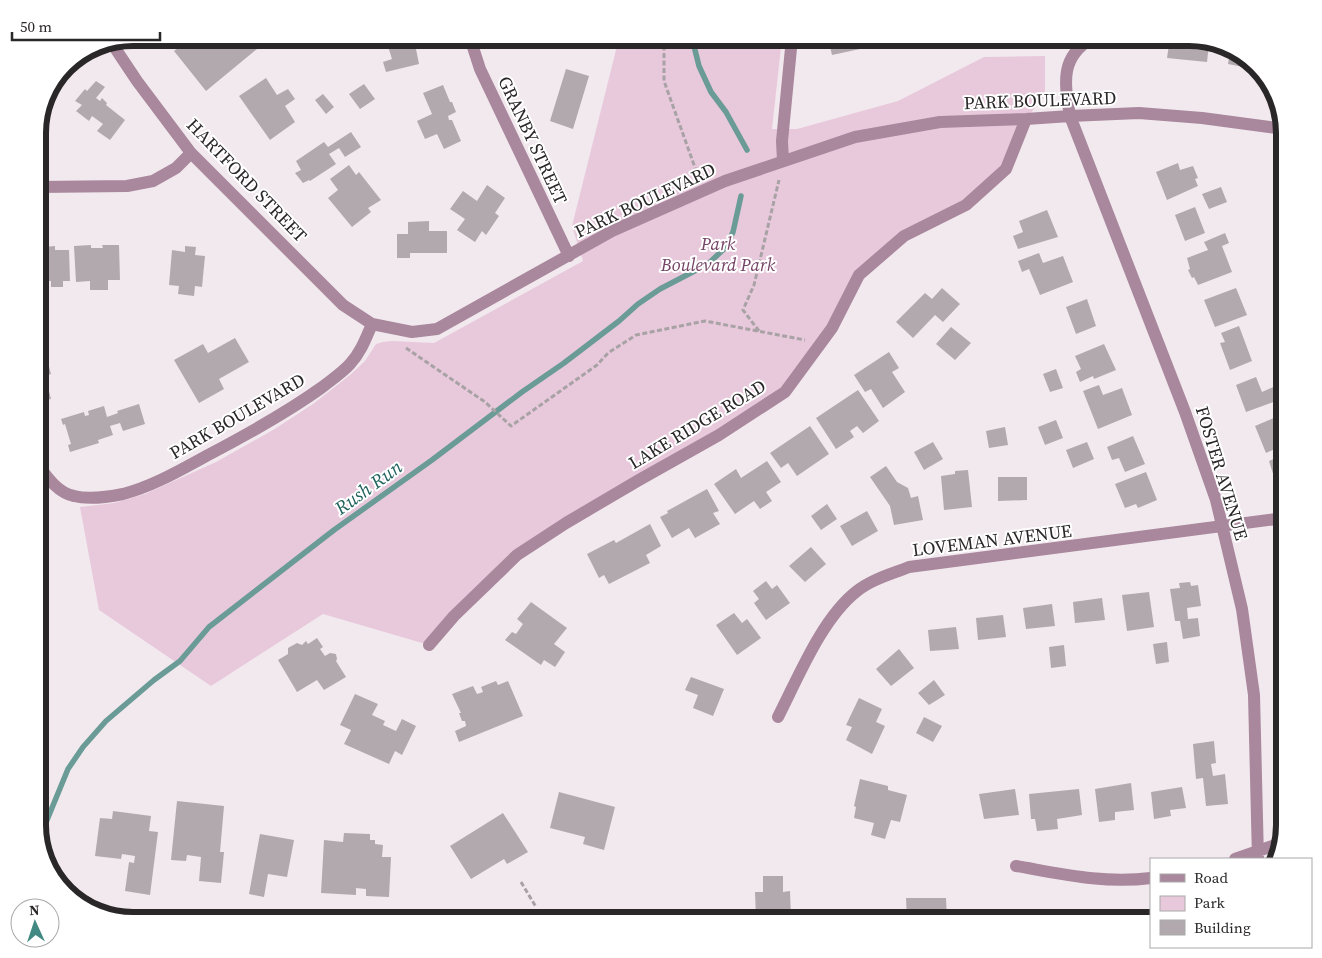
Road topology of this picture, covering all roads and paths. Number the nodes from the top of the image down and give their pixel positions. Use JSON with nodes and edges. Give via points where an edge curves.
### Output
{"nodes":[{"id":1,"x":473,"y":46,"type":"edge"},
{"id":2,"x":664,"y":46,"type":"edge"},
{"id":3,"x":791,"y":46,"type":"edge"},
{"id":4,"x":1082,"y":46,"type":"edge"},
{"id":5,"x":115,"y":48,"type":"edge"},
{"id":6,"x":1070,"y":116,"type":"junction"},
{"id":7,"x":1026,"y":119,"type":"junction"},
{"id":8,"x":1276,"y":128,"type":"edge"},
{"id":9,"x":191,"y":153,"type":"junction"},
{"id":10,"x":783,"y":162,"type":"junction"},
{"id":11,"x":46,"y":187,"type":"edge"},
{"id":12,"x":703,"y":190,"type":"junction"},
{"id":13,"x":569,"y":256,"type":"junction"},
{"id":14,"x":372,"y":324,"type":"junction"},
{"id":15,"x":759,"y":331,"type":"junction"},
{"id":16,"x":820,"y":344,"type":"junction"},
{"id":17,"x":404,"y":346,"type":"dead end"},
{"id":18,"x":46,"y":476,"type":"edge"},
{"id":19,"x":1276,"y":519,"type":"edge"},
{"id":20,"x":1222,"y":526,"type":"junction"},
{"id":21,"x":429,"y":645,"type":"dead end"},
{"id":22,"x":778,"y":717,"type":"dead end"},
{"id":23,"x":1272,"y":847,"type":"edge"},
{"id":24,"x":1258,"y":855,"type":"edge"},
{"id":25,"x":1241,"y":858,"type":"edge"},
{"id":26,"x":1016,"y":866,"type":"dead end"},
{"id":27,"x":1150,"y":878,"type":"edge"},
{"id":28,"x":521,"y":882,"type":"dead end"},
{"id":29,"x":538,"y":912,"type":"edge"}],
"edges":[{"from":1,"to":13,"type":"street","name":"GRANBY STREET","via":[[480,68]]},
{"from":2,"to":12,"type":"path","via":[[664,82]]},
{"from":3,"to":10,"type":"street"},
{"from":4,"to":6,"type":"street","name":"FOSTER AVENUE","via":[[1065,72]]},
{"from":5,"to":9,"type":"street","name":"HARTFORD STREET"},
{"from":6,"to":7,"type":"street","name":"PARK BOULEVARD"},
{"from":6,"to":8,"type":"street","name":"PARK BOULEVARD","via":[[1139,113]]},
{"from":6,"to":20,"type":"street","name":"FOSTER AVENUE","via":[[1185,412]]},
{"from":7,"to":10,"type":"street","name":"PARK BOULEVARD","via":[[940,122],[855,138]]},
{"from":7,"to":16,"type":"street","name":"LAKE RIDGE ROAD","via":[[1006,169],[966,205],[904,236],[859,275],[832,328]]},
{"from":9,"to":11,"type":"street","via":[[176,168],[153,181],[128,186]]},
{"from":9,"to":14,"type":"street","name":"HARTFORD STREET","via":[[343,305]]},
{"from":10,"to":12,"type":"street","name":"PARK BOULEVARD"},
{"from":10,"to":15,"type":"path","via":[[754,285],[743,310]]},
{"from":12,"to":13,"type":"street","name":"PARK BOULEVARD","via":[[612,231]]},
{"from":13,"to":14,"type":"street","name":"PARK BOULEVARD","via":[[438,329],[412,332]]},
{"from":14,"to":18,"type":"street","name":"PARK BOULEVARD","via":[[362,348],[350,364],[308,397],[254,431],[168,476],[124,493],[89,498],[63,492]]},
{"from":15,"to":16,"type":"path"},
{"from":15,"to":17,"type":"path","via":[[705,321],[636,335],[511,426],[486,402]]},
{"from":16,"to":21,"type":"street","name":"LAKE RIDGE ROAD","via":[[786,392],[719,435],[566,523],[517,556],[454,616]]},
{"from":19,"to":20,"type":"street","name":"LOVEMAN AVENUE"},
{"from":20,"to":22,"type":"street","name":"LOVEMAN AVENUE","via":[[909,567],[881,578],[857,591],[837,611],[821,634]]},
{"from":20,"to":24,"type":"street","name":"FOSTER AVENUE","via":[[1242,609],[1254,695]]},
{"from":23,"to":24,"type":"street"},
{"from":24,"to":25,"type":"street"},
{"from":26,"to":27,"type":"street","via":[[1086,879]]},
{"from":28,"to":29,"type":"path"}]}
